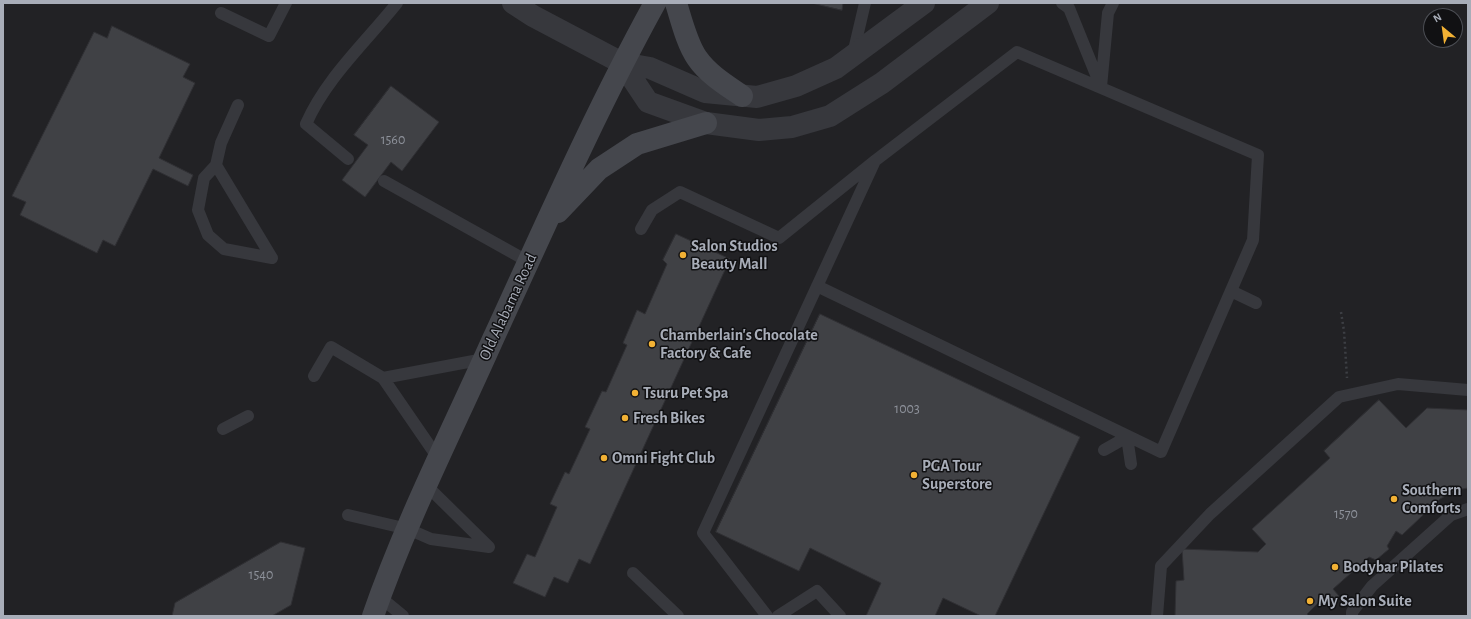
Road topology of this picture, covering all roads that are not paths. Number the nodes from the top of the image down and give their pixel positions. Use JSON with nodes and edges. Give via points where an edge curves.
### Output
{"nodes":[{"id":1,"x":286,"y":3,"type":"edge"},
{"id":2,"x":397,"y":3,"type":"edge"},
{"id":3,"x":513,"y":3,"type":"edge"},
{"id":4,"x":655,"y":3,"type":"edge"},
{"id":5,"x":676,"y":3,"type":"edge"},
{"id":6,"x":865,"y":3,"type":"edge"},
{"id":7,"x":924,"y":3,"type":"edge"},
{"id":8,"x":988,"y":3,"type":"edge"},
{"id":9,"x":1066,"y":5,"type":"edge"},
{"id":10,"x":1109,"y":6,"type":"edge"},
{"id":11,"x":221,"y":13,"type":"dead end"},
{"id":12,"x":853,"y":55,"type":"junction"},
{"id":13,"x":622,"y":64,"type":"junction"},
{"id":14,"x":1101,"y":87,"type":"junction"},
{"id":15,"x":742,"y":96,"type":"junction"},
{"id":16,"x":238,"y":105,"type":"dead end"},
{"id":17,"x":706,"y":123,"type":"junction"},
{"id":18,"x":348,"y":159,"type":"dead end"},
{"id":19,"x":876,"y":160,"type":"junction"},
{"id":20,"x":216,"y":165,"type":"junction"},
{"id":21,"x":384,"y":181,"type":"dead end"},
{"id":22,"x":546,"y":225,"type":"junction"},
{"id":23,"x":641,"y":230,"type":"dead end"},
{"id":24,"x":529,"y":262,"type":"junction"},
{"id":25,"x":818,"y":286,"type":"junction"},
{"id":26,"x":1231,"y":291,"type":"junction"},
{"id":27,"x":1256,"y":303,"type":"dead end"},
{"id":28,"x":484,"y":359,"type":"junction"},
{"id":29,"x":314,"y":376,"type":"dead end"},
{"id":30,"x":383,"y":378,"type":"junction"},
{"id":31,"x":1468,"y":390,"type":"edge"},
{"id":32,"x":248,"y":416,"type":"dead end"},
{"id":33,"x":223,"y":429,"type":"dead end"},
{"id":34,"x":1127,"y":437,"type":"junction"},
{"id":35,"x":1104,"y":450,"type":"dead end"},
{"id":36,"x":438,"y":458,"type":"junction"},
{"id":37,"x":1131,"y":464,"type":"dead end"},
{"id":38,"x":426,"y":485,"type":"junction"},
{"id":39,"x":1468,"y":509,"type":"edge"},
{"id":40,"x":348,"y":515,"type":"dead end"},
{"id":41,"x":408,"y":529,"type":"junction"},
{"id":42,"x":633,"y":573,"type":"dead end"},
{"id":43,"x":376,"y":606,"type":"edge"},
{"id":44,"x":403,"y":616,"type":"edge"},
{"id":45,"x":678,"y":616,"type":"edge"},
{"id":46,"x":766,"y":616,"type":"edge"},
{"id":47,"x":778,"y":616,"type":"edge"},
{"id":48,"x":840,"y":616,"type":"edge"},
{"id":49,"x":1157,"y":616,"type":"edge"},
{"id":50,"x":1352,"y":616,"type":"edge"}],
"edges":[{"from":1,"to":11,"type":"lane","via":[[269,36]]},
{"from":2,"to":18,"type":"lane","via":[[315,104],[306,124]]},
{"from":3,"to":13,"type":"street"},
{"from":4,"to":13,"type":"main road","name":"Old Alabama Road"},
{"from":5,"to":15,"type":"main road","via":[[696,58],[715,77]]},
{"from":6,"to":12,"type":"lane"},
{"from":7,"to":12,"type":"street"},
{"from":8,"to":17,"type":"street","via":[[882,84],[830,116],[792,127],[759,130]]},
{"from":9,"to":14,"type":"lane"},
{"from":10,"to":14,"type":"lane"},
{"from":12,"to":15,"type":"street","via":[[836,68],[796,86],[757,97]]},
{"from":13,"to":15,"type":"street","via":[[650,68],[705,92]]},
{"from":13,"to":17,"type":"street","via":[[648,102]]},
{"from":13,"to":22,"type":"main road","name":"Old Alabama Road"},
{"from":14,"to":19,"type":"lane","via":[[1017,52]]},
{"from":14,"to":26,"type":"lane","via":[[1258,155],[1253,240]]},
{"from":16,"to":20,"type":"lane","via":[[221,143]]},
{"from":17,"to":22,"type":"main road","via":[[637,144],[599,169]]},
{"from":19,"to":23,"type":"lane","via":[[779,238],[680,192],[652,210]]},
{"from":19,"to":25,"type":"lane"},
{"from":20,"to":20,"type":"lane","via":[[264,246],[272,258],[224,249],[208,235],[198,210],[204,178]]},
{"from":21,"to":24,"type":"lane"},
{"from":22,"to":24,"type":"main road","name":"Old Alabama Road"},
{"from":24,"to":28,"type":"main road","name":"Old Alabama Road"},
{"from":25,"to":34,"type":"lane"},
{"from":25,"to":46,"type":"lane","via":[[703,533]]},
{"from":26,"to":27,"type":"lane"},
{"from":26,"to":34,"type":"lane","via":[[1161,452]]},
{"from":28,"to":30,"type":"lane"},
{"from":28,"to":36,"type":"main road","name":"Old Alabama Road"},
{"from":29,"to":30,"type":"lane","via":[[331,347]]},
{"from":30,"to":36,"type":"lane"},
{"from":31,"to":49,"type":"lane","via":[[1398,384],[1339,396],[1210,514],[1161,566]]},
{"from":32,"to":33,"type":"lane"},
{"from":34,"to":35,"type":"lane"},
{"from":34,"to":37,"type":"lane"},
{"from":36,"to":38,"type":"main road","name":"Old Alabama Road"},
{"from":38,"to":41,"type":"main road","name":"Old Alabama Road"},
{"from":38,"to":41,"type":"lane","via":[[489,547],[431,539]]},
{"from":39,"to":50,"type":"lane","via":[[1451,515],[1372,586],[1352,612]]},
{"from":40,"to":41,"type":"lane"},
{"from":41,"to":43,"type":"main road","name":"Old Alabama Road"},
{"from":42,"to":45,"type":"lane"},
{"from":43,"to":44,"type":"lane"},
{"from":47,"to":48,"type":"lane","via":[[817,591]]}]}
